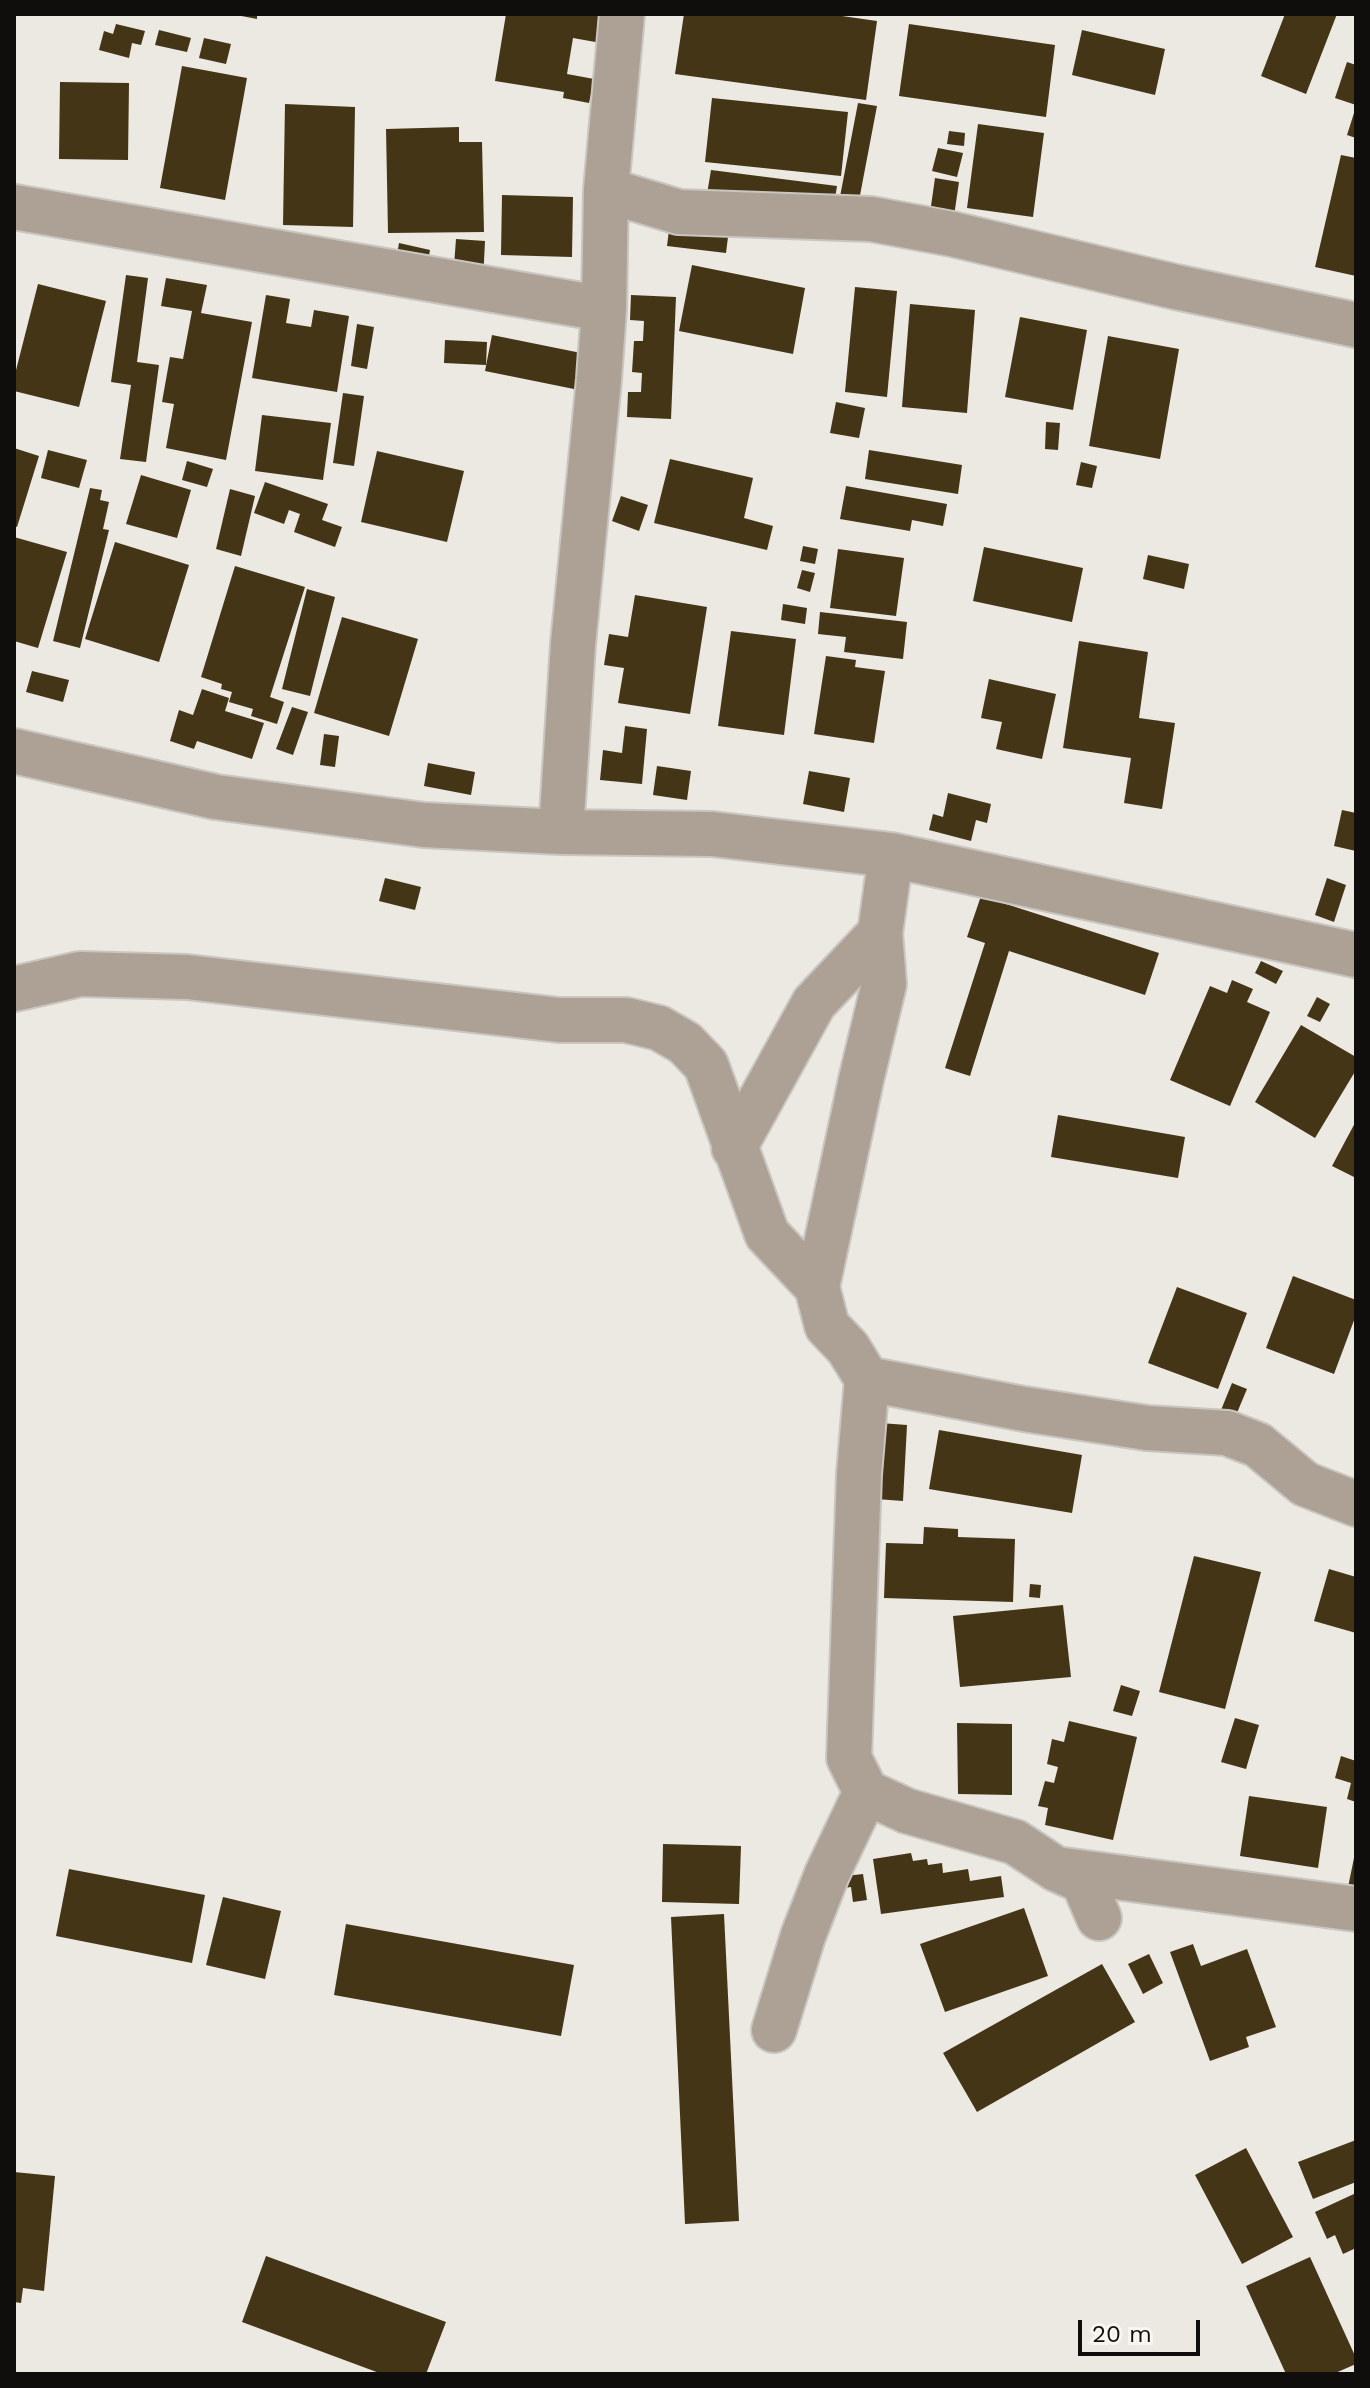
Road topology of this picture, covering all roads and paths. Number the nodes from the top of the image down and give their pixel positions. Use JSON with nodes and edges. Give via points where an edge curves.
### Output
{"nodes":[{"id":1,"x":622,"y":14,"type":"edge"},
{"id":2,"x":606,"y":190,"type":"junction"},
{"id":3,"x":14,"y":207,"type":"edge"},
{"id":4,"x":604,"y":309,"type":"junction"},
{"id":5,"x":1356,"y":325,"type":"edge"},
{"id":6,"x":14,"y":751,"type":"edge"},
{"id":7,"x":561,"y":832,"type":"junction"},
{"id":8,"x":891,"y":855,"type":"junction"},
{"id":9,"x":880,"y":933,"type":"junction"},
{"id":10,"x":1356,"y":955,"type":"edge"},
{"id":11,"x":14,"y":989,"type":"edge"},
{"id":12,"x":734,"y":1148,"type":"junction"},
{"id":13,"x":817,"y":1287,"type":"junction"},
{"id":14,"x":867,"y":1379,"type":"junction"},
{"id":15,"x":1356,"y":1504,"type":"edge"},
{"id":16,"x":866,"y":1792,"type":"junction"},
{"id":17,"x":1056,"y":1869,"type":"junction"},
{"id":18,"x":1356,"y":1909,"type":"edge"},
{"id":19,"x":1099,"y":1918,"type":"dead end"},
{"id":20,"x":774,"y":2030,"type":"dead end"}],
"edges":[{"from":1,"to":2,"type":"street"},
{"from":2,"to":4,"type":"street"},
{"from":2,"to":5,"type":"street","via":[[679,212],[871,219]]},
{"from":3,"to":4,"type":"street"},
{"from":4,"to":7,"type":"street"},
{"from":6,"to":7,"type":"street","via":[[216,797],[424,825]]},
{"from":7,"to":8,"type":"street","via":[[712,834]]},
{"from":8,"to":9,"type":"street"},
{"from":8,"to":10,"type":"street"},
{"from":9,"to":12,"type":"street","via":[[814,1003]]},
{"from":9,"to":13,"type":"street","via":[[884,984]]},
{"from":11,"to":12,"type":"street","via":[[80,974],[187,977],[559,1020],[626,1020],[659,1028],[685,1043],[706,1065]]},
{"from":12,"to":13,"type":"street","via":[[767,1234]]},
{"from":13,"to":14,"type":"street","via":[[827,1326]]},
{"from":14,"to":15,"type":"street","via":[[1147,1428],[1227,1433],[1258,1445],[1305,1484]]},
{"from":14,"to":16,"type":"street","via":[[849,1717],[849,1758]]},
{"from":16,"to":17,"type":"street","via":[[907,1811],[1015,1842]]},
{"from":16,"to":20,"type":"street","via":[[803,1936]]},
{"from":17,"to":18,"type":"street"},
{"from":17,"to":19,"type":"street","via":[[1083,1881]]}]}
